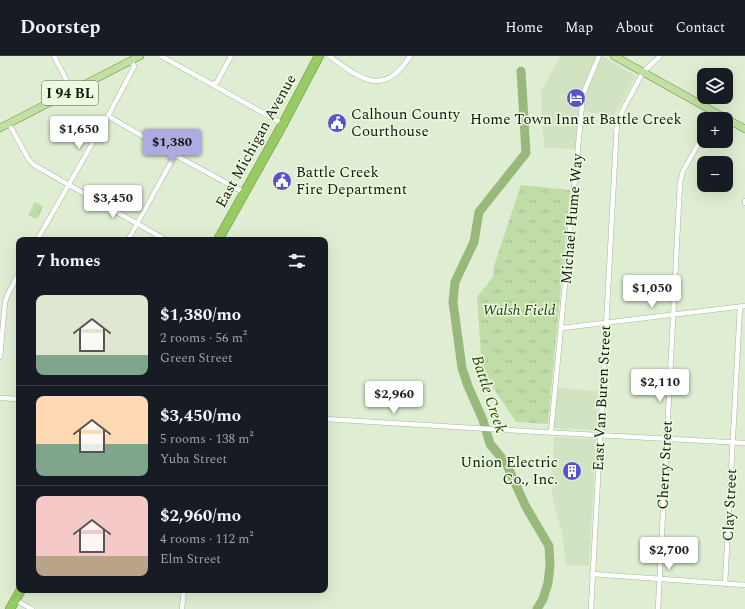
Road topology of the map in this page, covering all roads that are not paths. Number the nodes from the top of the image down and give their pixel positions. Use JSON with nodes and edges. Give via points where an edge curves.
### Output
{"nodes":[{"id":1,"x":54,"y":56,"type":"edge"},
{"id":2,"x":140,"y":56,"type":"edge"},
{"id":3,"x":161,"y":56,"type":"edge"},
{"id":4,"x":231,"y":56,"type":"edge"},
{"id":5,"x":319,"y":56,"type":"edge"},
{"id":6,"x":329,"y":56,"type":"edge"},
{"id":7,"x":410,"y":56,"type":"edge"},
{"id":8,"x":600,"y":56,"type":"edge"},
{"id":9,"x":614,"y":56,"type":"edge"},
{"id":10,"x":660,"y":56,"type":"edge"},
{"id":11,"x":132,"y":60,"type":"junction"},
{"id":12,"x":643,"y":72,"type":"junction"},
{"id":13,"x":213,"y":84,"type":"junction"},
{"id":14,"x":72,"y":92,"type":"junction"},
{"id":15,"x":708,"y":112,"type":"edge"},
{"id":16,"x":108,"y":116,"type":"junction"},
{"id":17,"x":9,"y":124,"type":"junction"},
{"id":18,"x":283,"y":124,"type":"junction"},
{"id":19,"x":733,"y":124,"type":"edge"},
{"id":20,"x":0,"y":128,"type":"edge"},
{"id":21,"x":745,"y":129,"type":"edge"},
{"id":22,"x":697,"y":146,"type":"edge"},
{"id":23,"x":175,"y":155,"type":"junction"},
{"id":24,"x":69,"y":185,"type":"junction"},
{"id":25,"x":245,"y":193,"type":"junction"},
{"id":26,"x":137,"y":223,"type":"junction"},
{"id":27,"x":40,"y":237,"type":"edge"},
{"id":28,"x":130,"y":237,"type":"edge"},
{"id":29,"x":161,"y":237,"type":"edge"},
{"id":30,"x":220,"y":237,"type":"edge"},
{"id":31,"x":16,"y":279,"type":"edge"},
{"id":32,"x":743,"y":307,"type":"edge"},
{"id":33,"x":673,"y":315,"type":"junction"},
{"id":34,"x":606,"y":323,"type":"junction"},
{"id":35,"x":562,"y":328,"type":"junction"},
{"id":36,"x":0,"y":357,"type":"edge"},
{"id":37,"x":0,"y":398,"type":"edge"},
{"id":38,"x":16,"y":399,"type":"edge"},
{"id":39,"x":328,"y":419,"type":"edge"},
{"id":40,"x":551,"y":432,"type":"junction"},
{"id":41,"x":599,"y":435,"type":"junction"},
{"id":42,"x":667,"y":438,"type":"junction"},
{"id":43,"x":733,"y":442,"type":"junction"},
{"id":44,"x":745,"y":443,"type":"edge"},
{"id":45,"x":592,"y":574,"type":"junction"},
{"id":46,"x":659,"y":578,"type":"junction"},
{"id":47,"x":726,"y":584,"type":"junction"},
{"id":48,"x":745,"y":585,"type":"edge"},
{"id":49,"x":19,"y":593,"type":"edge"},
{"id":50,"x":184,"y":593,"type":"edge"},
{"id":51,"x":15,"y":600,"type":"junction"},
{"id":52,"x":10,"y":609,"type":"edge"},
{"id":53,"x":32,"y":609,"type":"edge"},
{"id":54,"x":182,"y":609,"type":"edge"},
{"id":55,"x":591,"y":609,"type":"edge"},
{"id":56,"x":658,"y":609,"type":"edge"}],
"edges":[{"from":1,"to":14,"type":"street"},
{"from":2,"to":11,"type":"main road","number":"I 94 BL"},
{"from":3,"to":13,"type":"street"},
{"from":4,"to":13,"type":"street","via":[[217,82]]},
{"from":5,"to":18,"type":"highway","name":"East Michigan Avenue"},
{"from":6,"to":7,"type":"street","via":[[363,79],[379,81],[393,76]]},
{"from":8,"to":35,"type":"street","name":"Michael Hume Way","via":[[583,94]]},
{"from":9,"to":12,"type":"main road"},
{"from":10,"to":12,"type":"street","name":"East Van Buren Street"},
{"from":11,"to":14,"type":"main road","number":"I 94 BL"},
{"from":11,"to":16,"type":"street","via":[[134,66]]},
{"from":12,"to":15,"type":"main road"},
{"from":12,"to":34,"type":"street","name":"East Van Buren Street","via":[[617,121]]},
{"from":13,"to":18,"type":"street"},
{"from":14,"to":17,"type":"main road","number":"I 94 BL"},
{"from":16,"to":23,"type":"street"},
{"from":16,"to":24,"type":"street"},
{"from":17,"to":20,"type":"main road","number":"I 94 BL"},
{"from":17,"to":24,"type":"street","via":[[29,160]]},
{"from":18,"to":25,"type":"highway","name":"East Michigan Avenue"},
{"from":19,"to":21,"type":"main road"},
{"from":22,"to":33,"type":"street","name":"Cherry Street","via":[[681,179]]},
{"from":23,"to":25,"type":"street"},
{"from":23,"to":26,"type":"street"},
{"from":24,"to":26,"type":"street"},
{"from":24,"to":27,"type":"street"},
{"from":25,"to":30,"type":"highway","name":"East Michigan Avenue"},
{"from":26,"to":28,"type":"street"},
{"from":26,"to":29,"type":"street"},
{"from":31,"to":36,"type":"street","via":[[5,302]]},
{"from":32,"to":33,"type":"street"},
{"from":32,"to":43,"type":"street","name":"Clay Street"},
{"from":33,"to":34,"type":"street"},
{"from":33,"to":42,"type":"street","name":"Cherry Street"},
{"from":34,"to":35,"type":"street"},
{"from":34,"to":41,"type":"street","name":"East Van Buren Street"},
{"from":35,"to":40,"type":"street","name":"Michael Hume Way"},
{"from":37,"to":38,"type":"street"},
{"from":39,"to":40,"type":"street"},
{"from":40,"to":41,"type":"street"},
{"from":41,"to":42,"type":"street"},
{"from":41,"to":45,"type":"street","name":"East Van Buren Street"},
{"from":42,"to":43,"type":"street"},
{"from":42,"to":46,"type":"street","name":"Cherry Street"},
{"from":43,"to":44,"type":"street"},
{"from":43,"to":47,"type":"street","name":"Clay Street"},
{"from":45,"to":46,"type":"street"},
{"from":45,"to":55,"type":"street","name":"East Van Buren Street"},
{"from":46,"to":47,"type":"street"},
{"from":46,"to":56,"type":"street","name":"Cherry Street"},
{"from":47,"to":48,"type":"street"},
{"from":49,"to":51,"type":"highway"},
{"from":50,"to":54,"type":"street"},
{"from":51,"to":52,"type":"highway"},
{"from":51,"to":53,"type":"street"}]}
